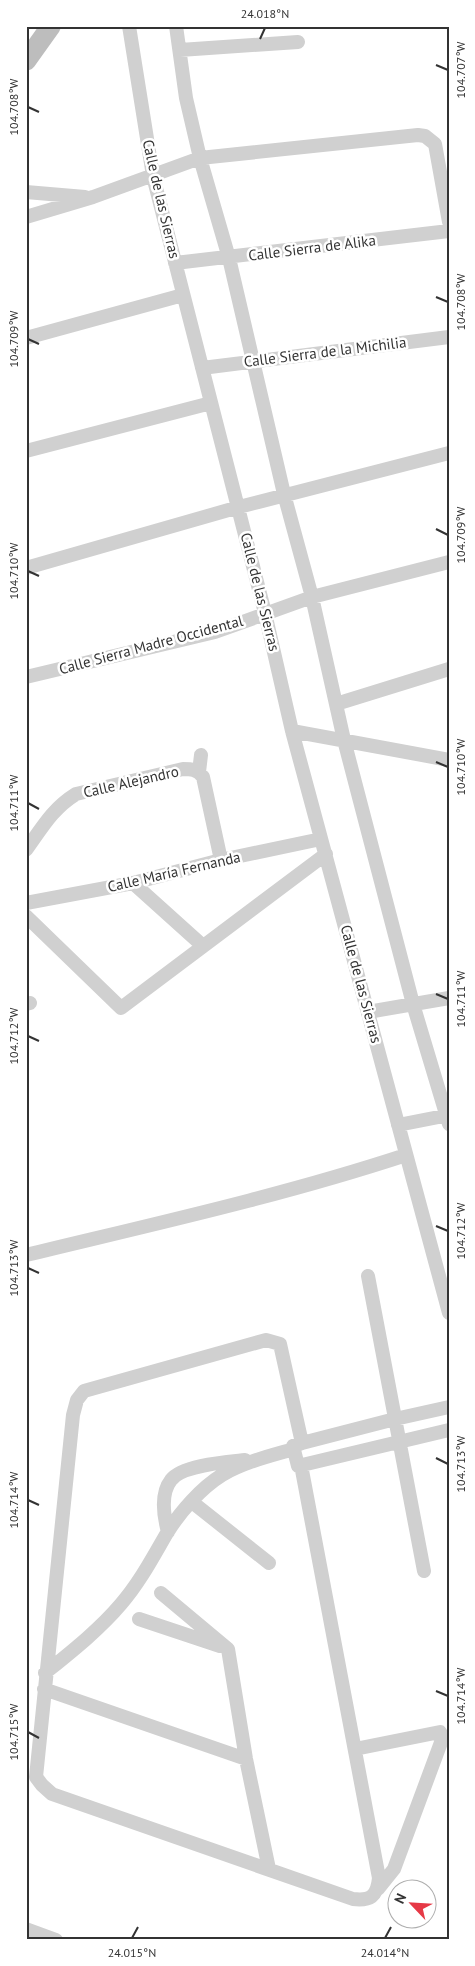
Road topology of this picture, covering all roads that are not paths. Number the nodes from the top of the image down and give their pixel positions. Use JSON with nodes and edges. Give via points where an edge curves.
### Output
{"nodes":[{"id":1,"x":50,"y":26,"type":"edge"},
{"id":2,"x":129,"y":26,"type":"edge"},
{"id":3,"x":176,"y":26,"type":"edge"},
{"id":4,"x":298,"y":42,"type":"dead end"},
{"id":5,"x":180,"y":50,"type":"junction"},
{"id":6,"x":26,"y":61,"type":"edge"},
{"id":7,"x":200,"y":158,"type":"junction"},
{"id":8,"x":152,"y":176,"type":"junction"},
{"id":9,"x":26,"y":192,"type":"edge"},
{"id":10,"x":93,"y":197,"type":"junction"},
{"id":11,"x":26,"y":217,"type":"edge"},
{"id":12,"x":449,"y":222,"type":"edge"},
{"id":13,"x":449,"y":231,"type":"edge"},
{"id":14,"x":229,"y":258,"type":"junction"},
{"id":15,"x":175,"y":263,"type":"junction"},
{"id":16,"x":183,"y":295,"type":"junction"},
{"id":17,"x":449,"y":337,"type":"edge"},
{"id":18,"x":26,"y":338,"type":"edge"},
{"id":19,"x":252,"y":362,"type":"junction"},
{"id":20,"x":202,"y":368,"type":"junction"},
{"id":21,"x":211,"y":403,"type":"junction"},
{"id":22,"x":26,"y":451,"type":"edge"},
{"id":23,"x":449,"y":452,"type":"edge"},
{"id":24,"x":284,"y":494,"type":"junction"},
{"id":25,"x":238,"y":507,"type":"junction"},
{"id":26,"x":449,"y":562,"type":"edge"},
{"id":27,"x":26,"y":568,"type":"edge"},
{"id":28,"x":312,"y":598,"type":"junction"},
{"id":29,"x":266,"y":613,"type":"junction"},
{"id":30,"x":449,"y":669,"type":"edge"},
{"id":31,"x":26,"y":677,"type":"edge"},
{"id":32,"x":336,"y":704,"type":"junction"},
{"id":33,"x":292,"y":731,"type":"junction"},
{"id":34,"x":344,"y":740,"type":"junction"},
{"id":35,"x":201,"y":755,"type":"dead end"},
{"id":36,"x":449,"y":760,"type":"edge"},
{"id":37,"x":199,"y":772,"type":"junction"},
{"id":38,"x":321,"y":838,"type":"junction"},
{"id":39,"x":26,"y":850,"type":"edge"},
{"id":40,"x":326,"y":854,"type":"junction"},
{"id":41,"x":221,"y":860,"type":"junction"},
{"id":42,"x":133,"y":883,"type":"junction"},
{"id":43,"x":26,"y":902,"type":"edge"},
{"id":44,"x":26,"y":916,"type":"edge"},
{"id":45,"x":202,"y":946,"type":"junction"},
{"id":46,"x":449,"y":998,"type":"edge"},
{"id":47,"x":413,"y":1004,"type":"junction"},
{"id":48,"x":121,"y":1008,"type":"junction"},
{"id":49,"x":368,"y":1012,"type":"junction"},
{"id":50,"x":131,"y":1019,"type":"dead end"},
{"id":51,"x":448,"y":1118,"type":"edge"},
{"id":52,"x":398,"y":1125,"type":"junction"},
{"id":53,"x":406,"y":1155,"type":"junction"},
{"id":54,"x":26,"y":1255,"type":"edge"},
{"id":55,"x":368,"y":1276,"type":"dead end"},
{"id":56,"x":449,"y":1313,"type":"edge"},
{"id":57,"x":449,"y":1407,"type":"edge"},
{"id":58,"x":395,"y":1419,"type":"junction"},
{"id":59,"x":449,"y":1430,"type":"edge"},
{"id":60,"x":399,"y":1441,"type":"junction"},
{"id":61,"x":298,"y":1446,"type":"junction"},
{"id":62,"x":262,"y":1458,"type":"junction"},
{"id":63,"x":301,"y":1466,"type":"junction"},
{"id":64,"x":192,"y":1502,"type":"junction"},
{"id":65,"x":168,"y":1532,"type":"junction"},
{"id":66,"x":269,"y":1563,"type":"dead end"},
{"id":67,"x":424,"y":1571,"type":"dead end"},
{"id":68,"x":162,"y":1593,"type":"dead end"},
{"id":69,"x":139,"y":1619,"type":"dead end"},
{"id":70,"x":228,"y":1649,"type":"junction"},
{"id":71,"x":45,"y":1674,"type":"junction"},
{"id":72,"x":44,"y":1689,"type":"junction"},
{"id":73,"x":355,"y":1749,"type":"junction"},
{"id":74,"x":246,"y":1759,"type":"junction"},
{"id":75,"x":269,"y":1869,"type":"junction"},
{"id":76,"x":378,"y":1889,"type":"junction"},
{"id":77,"x":26,"y":1929,"type":"edge"},
{"id":78,"x":56,"y":1940,"type":"edge"}],
"edges":[{"from":1,"to":6,"type":"street"},
{"from":2,"to":8,"type":"street","name":"Calle de las Sierras"},
{"from":3,"to":5,"type":"street"},
{"from":4,"to":5,"type":"street"},
{"from":5,"to":7,"type":"street","via":[[186,98]]},
{"from":7,"to":8,"type":"street"},
{"from":7,"to":12,"type":"street","via":[[425,136],[435,144]]},
{"from":7,"to":14,"type":"street"},
{"from":8,"to":10,"type":"street"},
{"from":8,"to":15,"type":"street","name":"Calle de las Sierras"},
{"from":9,"to":10,"type":"street"},
{"from":10,"to":11,"type":"street"},
{"from":13,"to":14,"type":"street","name":"Calle Sierra de Alika"},
{"from":14,"to":15,"type":"street","name":"Calle Sierra de Alika"},
{"from":14,"to":19,"type":"street"},
{"from":15,"to":16,"type":"street","name":"Calle de las Sierras"},
{"from":16,"to":18,"type":"street"},
{"from":16,"to":20,"type":"street","name":"Calle de las Sierras"},
{"from":17,"to":19,"type":"street","name":"Calle Sierra de la Michilia"},
{"from":19,"to":20,"type":"street","name":"Calle Sierra de la Michilia"},
{"from":19,"to":24,"type":"street"},
{"from":20,"to":21,"type":"street","name":"Calle de las Sierras"},
{"from":21,"to":22,"type":"street"},
{"from":21,"to":25,"type":"street","name":"Calle de las Sierras"},
{"from":23,"to":24,"type":"street"},
{"from":24,"to":25,"type":"street"},
{"from":24,"to":28,"type":"street"},
{"from":25,"to":27,"type":"street"},
{"from":25,"to":29,"type":"street","name":"Calle de las Sierras"},
{"from":26,"to":28,"type":"street","name":"Calle Sierra Madre Occidental"},
{"from":28,"to":29,"type":"street","name":"Calle Sierra Madre Occidental"},
{"from":28,"to":32,"type":"street"},
{"from":29,"to":31,"type":"street","name":"Calle Sierra Madre Occidental","via":[[215,632]]},
{"from":29,"to":33,"type":"street","name":"Calle de las Sierras"},
{"from":30,"to":32,"type":"street"},
{"from":32,"to":34,"type":"street"},
{"from":33,"to":34,"type":"street"},
{"from":33,"to":38,"type":"street","name":"Calle de las Sierras"},
{"from":34,"to":36,"type":"street"},
{"from":34,"to":47,"type":"street"},
{"from":35,"to":37,"type":"street"},
{"from":37,"to":39,"type":"street","name":"Calle Alejandro","via":[[182,769],[76,794],[52,814]]},
{"from":37,"to":41,"type":"street","name":"Calle Alejandro","via":[[203,776]]},
{"from":38,"to":40,"type":"street","name":"Calle de las Sierras"},
{"from":38,"to":41,"type":"street","name":"Calle María Fernanda"},
{"from":40,"to":45,"type":"street"},
{"from":40,"to":49,"type":"street","name":"Calle de las Sierras"},
{"from":41,"to":42,"type":"street","name":"Calle María Fernanda"},
{"from":42,"to":43,"type":"street","name":"Calle María Fernanda"},
{"from":42,"to":45,"type":"street"},
{"from":44,"to":48,"type":"street"},
{"from":45,"to":48,"type":"street"},
{"from":46,"to":47,"type":"street"},
{"from":47,"to":49,"type":"street"},
{"from":47,"to":51,"type":"street"},
{"from":48,"to":50,"type":"street"},
{"from":49,"to":52,"type":"street","name":"Calle de las Sierras"},
{"from":51,"to":52,"type":"street"},
{"from":52,"to":53,"type":"street","name":"Calle de las Sierras"},
{"from":53,"to":54,"type":"street","via":[[275,1194]]},
{"from":53,"to":56,"type":"street","name":"Calle de las Sierras"},
{"from":55,"to":58,"type":"street"},
{"from":57,"to":58,"type":"street"},
{"from":58,"to":60,"type":"street"},
{"from":58,"to":61,"type":"street"},
{"from":59,"to":60,"type":"street"},
{"from":60,"to":63,"type":"street"},
{"from":60,"to":67,"type":"street"},
{"from":61,"to":62,"type":"street"},
{"from":61,"to":63,"type":"street","via":[[298,1466]]},
{"from":61,"to":71,"type":"street","via":[[280,1344],[273,1341],[266,1340],[84,1391],[76,1400],[72,1415]]},
{"from":62,"to":64,"type":"street","via":[[221,1476]]},
{"from":62,"to":65,"type":"street","via":[[193,1468],[176,1475],[168,1485],[165,1500]]},
{"from":63,"to":73,"type":"street"},
{"from":64,"to":65,"type":"street"},
{"from":64,"to":66,"type":"street"},
{"from":65,"to":71,"type":"street","via":[[121,1604]]},
{"from":68,"to":70,"type":"street"},
{"from":69,"to":70,"type":"street"},
{"from":70,"to":74,"type":"street"},
{"from":71,"to":72,"type":"street"},
{"from":72,"to":74,"type":"street"},
{"from":72,"to":75,"type":"street","via":[[36,1777],[52,1794]]},
{"from":73,"to":76,"type":"street","via":[[379,1878]]},
{"from":73,"to":76,"type":"street","via":[[440,1732],[443,1737],[394,1869]]},
{"from":74,"to":75,"type":"street"},
{"from":75,"to":76,"type":"street","via":[[353,1899],[367,1899]]},
{"from":77,"to":78,"type":"street"}]}
